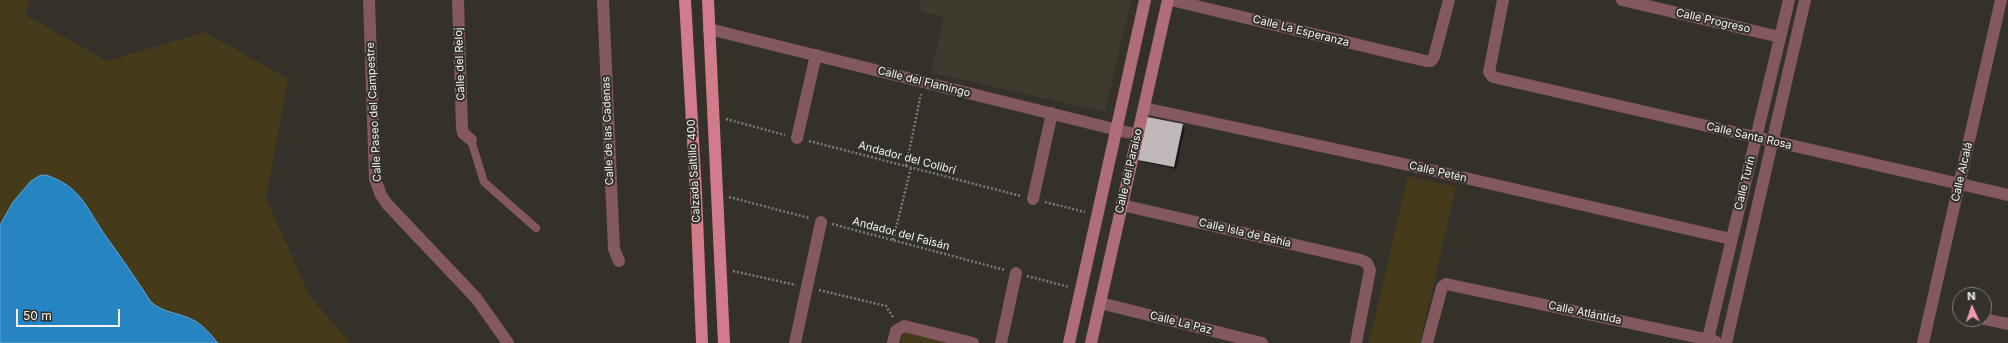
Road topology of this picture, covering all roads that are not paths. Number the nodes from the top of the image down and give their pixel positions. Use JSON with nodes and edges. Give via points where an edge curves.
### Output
{"nodes":[{"id":1,"x":369,"y":0,"type":"edge"},
{"id":2,"x":458,"y":0,"type":"edge"},
{"id":3,"x":603,"y":0,"type":"edge"},
{"id":4,"x":685,"y":0,"type":"edge"},
{"id":5,"x":708,"y":0,"type":"edge"},
{"id":6,"x":1145,"y":0,"type":"edge"},
{"id":7,"x":1170,"y":0,"type":"edge"},
{"id":8,"x":1449,"y":0,"type":"edge"},
{"id":9,"x":1503,"y":0,"type":"edge"},
{"id":10,"x":1622,"y":0,"type":"edge"},
{"id":11,"x":1789,"y":0,"type":"edge"},
{"id":12,"x":1805,"y":0,"type":"edge"},
{"id":13,"x":2002,"y":0,"type":"edge"},
{"id":14,"x":709,"y":29,"type":"junction"},
{"id":15,"x":1780,"y":37,"type":"junction"},
{"id":16,"x":816,"y":55,"type":"junction"},
{"id":17,"x":1144,"y":108,"type":"junction"},
{"id":18,"x":1052,"y":114,"type":"junction"},
{"id":19,"x":1116,"y":129,"type":"junction"},
{"id":20,"x":1138,"y":135,"type":"junction"},
{"id":21,"x":797,"y":138,"type":"road end"},
{"id":22,"x":1756,"y":138,"type":"junction"},
{"id":23,"x":471,"y":140,"type":"joint"},
{"id":24,"x":1771,"y":141,"type":"junction"},
{"id":25,"x":1959,"y":184,"type":"junction"},
{"id":26,"x":2008,"y":195,"type":"edge"},
{"id":27,"x":1033,"y":199,"type":"road end"},
{"id":28,"x":1122,"y":205,"type":"junction"},
{"id":29,"x":821,"y":222,"type":"road end"},
{"id":30,"x":536,"y":228,"type":"dead end"},
{"id":31,"x":1731,"y":240,"type":"junction"},
{"id":32,"x":619,"y":261,"type":"dead end"},
{"id":33,"x":1016,"y":273,"type":"road end"},
{"id":34,"x":1100,"y":303,"type":"junction"},
{"id":35,"x":1992,"y":321,"type":"edge"},
{"id":36,"x":2008,"y":324,"type":"edge"},
{"id":37,"x":958,"y":341,"type":"edge"},
{"id":38,"x":1708,"y":341,"type":"edge"},
{"id":39,"x":508,"y":343,"type":"edge"},
{"id":40,"x":702,"y":343,"type":"edge"},
{"id":41,"x":724,"y":343,"type":"edge"},
{"id":42,"x":795,"y":343,"type":"edge"},
{"id":43,"x":894,"y":343,"type":"edge"},
{"id":44,"x":973,"y":343,"type":"edge"},
{"id":45,"x":1001,"y":343,"type":"edge"},
{"id":46,"x":1069,"y":343,"type":"edge"},
{"id":47,"x":1091,"y":343,"type":"edge"},
{"id":48,"x":1262,"y":343,"type":"edge"},
{"id":49,"x":1356,"y":343,"type":"edge"},
{"id":50,"x":1427,"y":343,"type":"edge"},
{"id":51,"x":1725,"y":343,"type":"edge"},
{"id":52,"x":1923,"y":343,"type":"edge"}],
"edges":[{"from":1,"to":39,"type":"street","name":"Calle Paseo del Campestre","via":[[375,179],[381,195],[476,298]]},
{"from":2,"to":23,"type":"street","name":"Calle del Reloj","via":[[462,128],[463,133]]},
{"from":3,"to":32,"type":"street","name":"Calle de las Cadenas","via":[[614,249]]},
{"from":4,"to":40,"type":"main road","name":"Calzada Saltillo 400"},
{"from":5,"to":14,"type":"main road","name":"Calzada Saltillo 400"},
{"from":6,"to":19,"type":"street","name":"Calle del Paraíso"},
{"from":7,"to":8,"type":"street","name":"Calle La Esperanza","via":[[1426,61],[1431,61],[1434,57]]},
{"from":7,"to":17,"type":"street","name":"Calle del Paraíso"},
{"from":9,"to":22,"type":"street","name":"Calle Santa Rosa","via":[[1490,75]]},
{"from":10,"to":15,"type":"street","name":"Calle Progreso"},
{"from":11,"to":15,"type":"street","name":"Calle Turín"},
{"from":12,"to":24,"type":"street","name":"Calle Turín"},
{"from":13,"to":25,"type":"street","name":"Calle Alcalá"},
{"from":14,"to":16,"type":"street","name":"Calle del Flamingo"},
{"from":14,"to":41,"type":"main road","name":"Calzada Saltillo 400"},
{"from":15,"to":22,"type":"street","name":"Calle Turín"},
{"from":16,"to":18,"type":"street","name":"Calle del Flamingo"},
{"from":16,"to":21,"type":"street"},
{"from":17,"to":20,"type":"street","name":"Calle del Paraíso"},
{"from":17,"to":31,"type":"street","name":"Calle Petén","via":[[1413,166]]},
{"from":18,"to":19,"type":"street","name":"Calle del Flamingo"},
{"from":18,"to":27,"type":"street"},
{"from":19,"to":20,"type":"street","name":"Calle del Flamingo"},
{"from":19,"to":46,"type":"street","name":"Calle del Paraíso"},
{"from":20,"to":28,"type":"street","name":"Calle del Paraíso"},
{"from":22,"to":24,"type":"street","name":"Calle Santa Rosa"},
{"from":22,"to":31,"type":"street","name":"Calle Turín"},
{"from":23,"to":30,"type":"lane","via":[[484,182]]},
{"from":24,"to":25,"type":"street","name":"Calle Santa Rosa"},
{"from":24,"to":51,"type":"street","name":"Calle Turín"},
{"from":25,"to":26,"type":"street","name":"Calle Santa Rosa"},
{"from":25,"to":52,"type":"street","name":"Calle Alcalá"},
{"from":28,"to":34,"type":"street","name":"Calle del Paraíso"},
{"from":28,"to":49,"type":"street","name":"Calle Isla de Bahía","via":[[1367,263],[1370,270]]},
{"from":29,"to":42,"type":"street"},
{"from":31,"to":38,"type":"street","name":"Calle Turín"},
{"from":33,"to":45,"type":"street"},
{"from":34,"to":47,"type":"street","name":"Calle del Paraíso"},
{"from":34,"to":48,"type":"street","name":"Calle La Paz"},
{"from":35,"to":36,"type":"street"},
{"from":37,"to":43,"type":"street","via":[[904,326],[896,331]]},
{"from":37,"to":44,"type":"street"},
{"from":38,"to":50,"type":"street","name":"Calle Atlántida","via":[[1446,284],[1442,287]]},
{"from":38,"to":51,"type":"street","name":"Calle Atlántida"}]}
